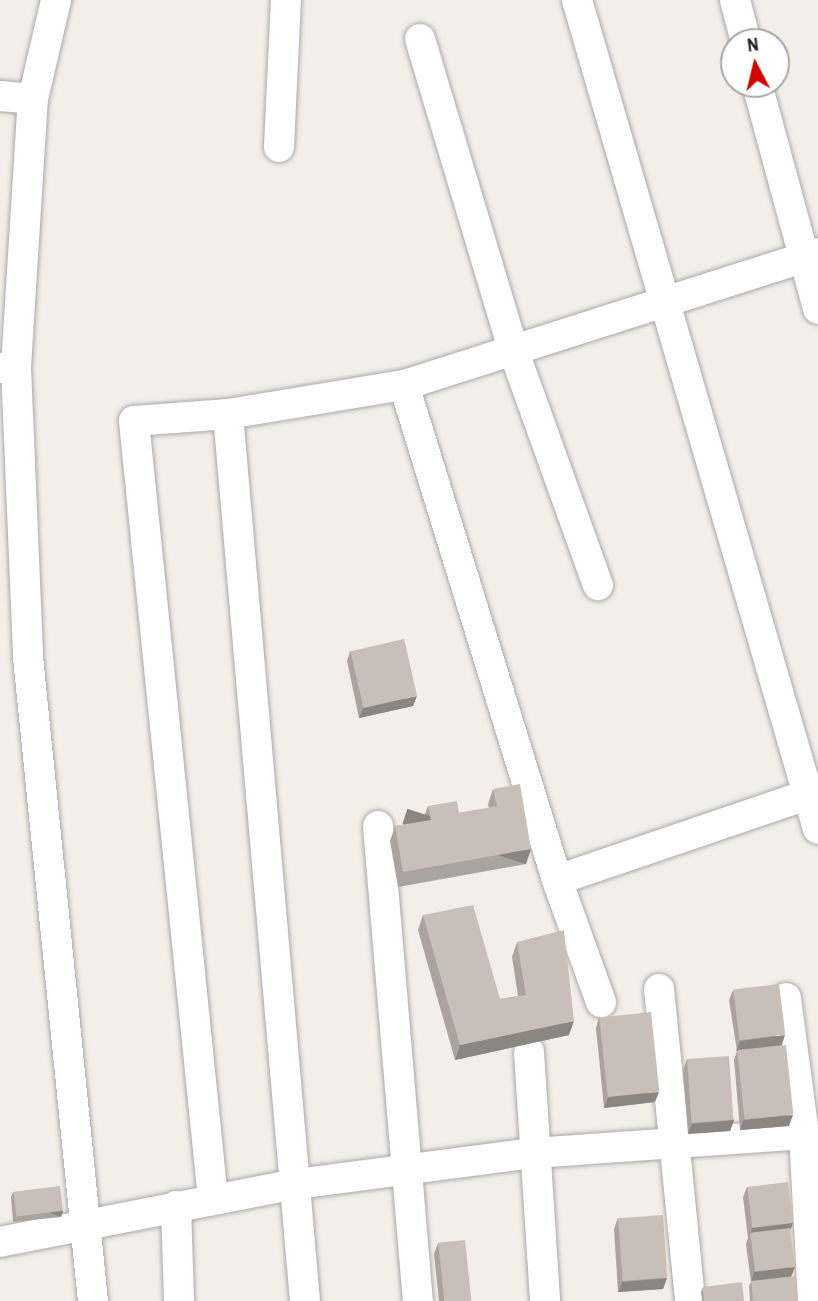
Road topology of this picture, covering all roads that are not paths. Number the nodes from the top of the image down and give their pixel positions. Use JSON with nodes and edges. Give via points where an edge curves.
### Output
{"nodes":[{"id":1,"x":56,"y":0,"type":"edge"},
{"id":2,"x":286,"y":0,"type":"edge"},
{"id":3,"x":577,"y":0,"type":"edge"},
{"id":4,"x":735,"y":0,"type":"edge"},
{"id":5,"x":742,"y":28,"type":"edge"},
{"id":6,"x":420,"y":39,"type":"dead end"},
{"id":7,"x":0,"y":96,"type":"edge"},
{"id":8,"x":761,"y":98,"type":"edge"},
{"id":9,"x":33,"y":99,"type":"junction"},
{"id":10,"x":279,"y":147,"type":"dead end"},
{"id":11,"x":810,"y":257,"type":"edge"},
{"id":12,"x":666,"y":306,"type":"junction"},
{"id":13,"x":818,"y":309,"type":"edge"},
{"id":14,"x":514,"y":352,"type":"junction"},
{"id":15,"x":8,"y":367,"type":"edge"},
{"id":16,"x":404,"y":385,"type":"junction"},
{"id":17,"x":228,"y":414,"type":"junction"},
{"id":18,"x":598,"y":585,"type":"dead end"},
{"id":19,"x":812,"y":793,"type":"edge"},
{"id":20,"x":378,"y":826,"type":"dead end"},
{"id":21,"x":818,"y":829,"type":"edge"},
{"id":22,"x":557,"y":880,"type":"junction"},
{"id":23,"x":659,"y":989,"type":"dead end"},
{"id":24,"x":786,"y":998,"type":"dead end"},
{"id":25,"x":601,"y":1002,"type":"dead end"},
{"id":26,"x":529,"y":1052,"type":"edge"},
{"id":27,"x":804,"y":1134,"type":"junction"},
{"id":28,"x":679,"y":1142,"type":"junction"},
{"id":29,"x":534,"y":1153,"type":"junction"},
{"id":30,"x":407,"y":1173,"type":"junction"},
{"id":31,"x":297,"y":1184,"type":"junction"},
{"id":32,"x":213,"y":1199,"type":"junction"},
{"id":33,"x":176,"y":1206,"type":"junction"},
{"id":34,"x":87,"y":1223,"type":"junction"},
{"id":35,"x":0,"y":1242,"type":"edge"},
{"id":36,"x":93,"y":1301,"type":"edge"},
{"id":37,"x":179,"y":1301,"type":"edge"},
{"id":38,"x":305,"y":1301,"type":"edge"},
{"id":39,"x":418,"y":1301,"type":"edge"},
{"id":40,"x":545,"y":1301,"type":"edge"},
{"id":41,"x":690,"y":1301,"type":"edge"},
{"id":42,"x":813,"y":1301,"type":"edge"}],
"edges":[{"from":1,"to":9,"type":"street"},
{"from":2,"to":10,"type":"street"},
{"from":3,"to":12,"type":"street"},
{"from":4,"to":5,"type":"street"},
{"from":6,"to":14,"type":"street"},
{"from":7,"to":9,"type":"street"},
{"from":8,"to":11,"type":"street"},
{"from":9,"to":15,"type":"street"},
{"from":11,"to":12,"type":"street"},
{"from":11,"to":13,"type":"street"},
{"from":12,"to":14,"type":"street"},
{"from":12,"to":19,"type":"street"},
{"from":14,"to":16,"type":"street"},
{"from":14,"to":18,"type":"street"},
{"from":15,"to":34,"type":"street","via":[[28,657]]},
{"from":16,"to":17,"type":"street"},
{"from":16,"to":22,"type":"street"},
{"from":17,"to":31,"type":"street"},
{"from":17,"to":32,"type":"street","via":[[134,421]]},
{"from":19,"to":21,"type":"street"},
{"from":19,"to":22,"type":"street"},
{"from":20,"to":30,"type":"street"},
{"from":22,"to":25,"type":"street"},
{"from":23,"to":28,"type":"street"},
{"from":24,"to":27,"type":"street"},
{"from":26,"to":29,"type":"street"},
{"from":27,"to":28,"type":"street"},
{"from":27,"to":42,"type":"street"},
{"from":28,"to":29,"type":"street"},
{"from":28,"to":41,"type":"street"},
{"from":29,"to":30,"type":"street"},
{"from":29,"to":40,"type":"street"},
{"from":30,"to":31,"type":"street"},
{"from":30,"to":39,"type":"street"},
{"from":31,"to":32,"type":"street"},
{"from":31,"to":38,"type":"street"},
{"from":32,"to":33,"type":"street"},
{"from":33,"to":34,"type":"street"},
{"from":33,"to":37,"type":"street"},
{"from":34,"to":35,"type":"street"},
{"from":34,"to":36,"type":"street"}]}
